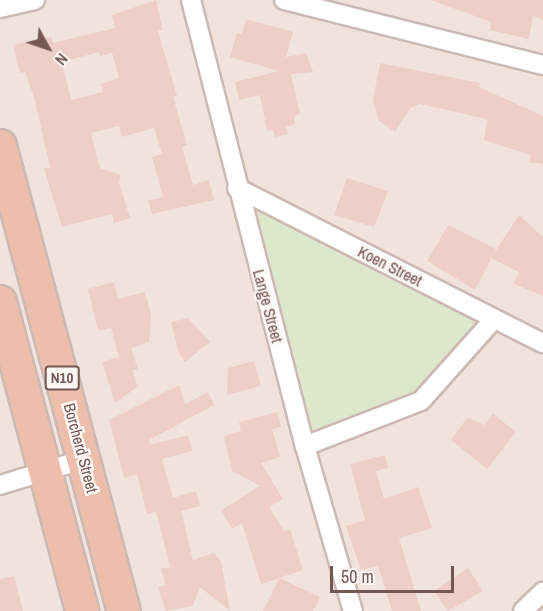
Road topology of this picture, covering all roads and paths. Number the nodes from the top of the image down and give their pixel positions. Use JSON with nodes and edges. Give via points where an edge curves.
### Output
{"nodes":[{"id":1,"x":35,"y":0,"type":"edge"},
{"id":2,"x":191,"y":0,"type":"edge"},
{"id":3,"x":284,"y":0,"type":"edge"},
{"id":4,"x":0,"y":8,"type":"edge"},
{"id":5,"x":543,"y":65,"type":"edge"},
{"id":6,"x":0,"y":146,"type":"edge"},
{"id":7,"x":237,"y":188,"type":"junction"},
{"id":8,"x":0,"y":302,"type":"edge"},
{"id":9,"x":494,"y":319,"type":"junction"},
{"id":10,"x":543,"y":344,"type":"edge"},
{"id":11,"x":304,"y":446,"type":"junction"},
{"id":12,"x":85,"y":459,"type":"junction"},
{"id":13,"x":43,"y":472,"type":"junction"},
{"id":14,"x":0,"y":485,"type":"edge"},
{"id":15,"x":543,"y":592,"type":"edge"},
{"id":16,"x":82,"y":611,"type":"edge"},
{"id":17,"x":124,"y":611,"type":"edge"},
{"id":18,"x":353,"y":611,"type":"edge"},
{"id":19,"x":523,"y":611,"type":"edge"}],
"edges":[{"from":1,"to":4,"type":"street"},
{"from":2,"to":7,"type":"street","name":"Lange Street"},
{"from":3,"to":5,"type":"street"},
{"from":6,"to":12,"type":"highway","name":"Borcherd Street","number":"N10"},
{"from":7,"to":9,"type":"street","name":"Koen Street"},
{"from":7,"to":11,"type":"street","name":"Lange Street"},
{"from":8,"to":13,"type":"highway","number":"N10"},
{"from":9,"to":10,"type":"street","name":"Koen Street"},
{"from":9,"to":11,"type":"street","via":[[421,401]]},
{"from":11,"to":18,"type":"street","name":"Lange Street"},
{"from":12,"to":13,"type":"street"},
{"from":12,"to":17,"type":"highway","name":"Borcherd Street","number":"N10"},
{"from":13,"to":14,"type":"street"},
{"from":13,"to":16,"type":"highway","number":"N10"},
{"from":15,"to":19,"type":"street"}]}
